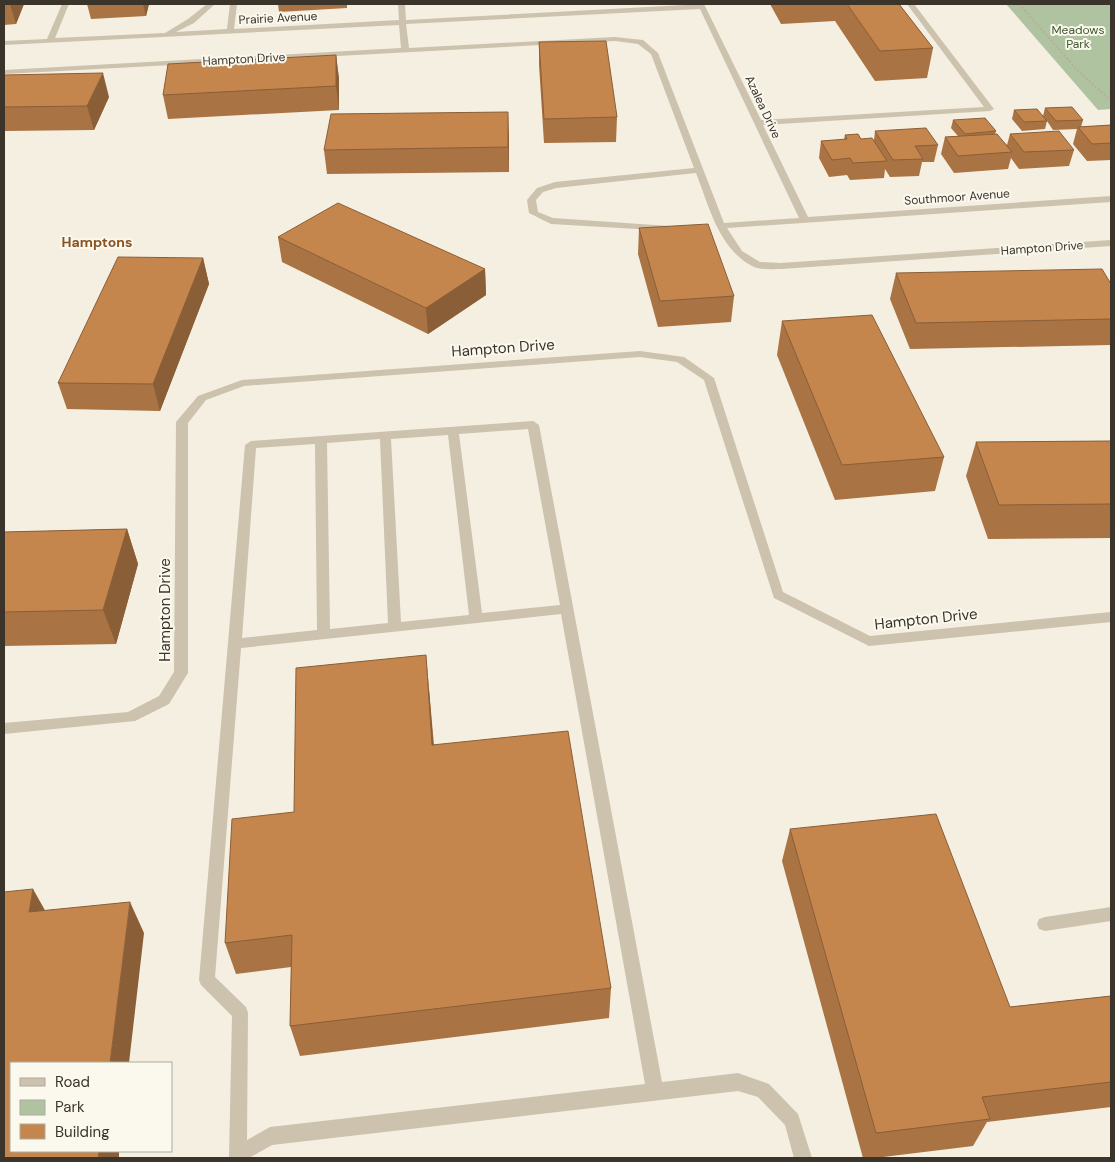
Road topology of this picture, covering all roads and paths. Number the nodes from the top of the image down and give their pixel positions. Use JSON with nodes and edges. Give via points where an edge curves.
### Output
{"nodes":[{"id":1,"x":65,"y":4,"type":"edge"},
{"id":2,"x":211,"y":4,"type":"edge"},
{"id":3,"x":233,"y":4,"type":"edge"},
{"id":4,"x":401,"y":4,"type":"edge"},
{"id":5,"x":911,"y":4,"type":"edge"},
{"id":6,"x":1019,"y":4,"type":"edge"},
{"id":7,"x":702,"y":5,"type":"edge"},
{"id":8,"x":402,"y":22,"type":"junction"},
{"id":9,"x":230,"y":31,"type":"junction"},
{"id":10,"x":164,"y":35,"type":"junction"},
{"id":11,"x":50,"y":41,"type":"junction"},
{"id":12,"x":4,"y":43,"type":"edge"},
{"id":13,"x":405,"y":50,"type":"junction"},
{"id":14,"x":4,"y":72,"type":"edge"},
{"id":15,"x":1111,"y":98,"type":"edge"},
{"id":16,"x":758,"y":123,"type":"junction"},
{"id":17,"x":700,"y":170,"type":"junction"},
{"id":18,"x":1111,"y":199,"type":"edge"},
{"id":19,"x":804,"y":219,"type":"junction"},
{"id":20,"x":677,"y":229,"type":"edge"},
{"id":21,"x":721,"y":230,"type":"junction"},
{"id":22,"x":1111,"y":243,"type":"edge"},
{"id":23,"x":453,"y":431,"type":"junction"},
{"id":24,"x":385,"y":436,"type":"junction"},
{"id":25,"x":322,"y":440,"type":"junction"},
{"id":26,"x":567,"y":609,"type":"junction"},
{"id":27,"x":1111,"y":616,"type":"edge"},
{"id":28,"x":476,"y":619,"type":"junction"},
{"id":29,"x":395,"y":627,"type":"junction"},
{"id":30,"x":324,"y":635,"type":"junction"},
{"id":31,"x":235,"y":644,"type":"junction"},
{"id":32,"x":4,"y":729,"type":"edge"},
{"id":33,"x":1111,"y":914,"type":"edge"},
{"id":34,"x":1045,"y":924,"type":"dead end"},
{"id":35,"x":655,"y":1091,"type":"junction"},
{"id":36,"x":238,"y":1156,"type":"edge"},
{"id":37,"x":803,"y":1158,"type":"edge"}],
"edges":[{"from":1,"to":11,"type":"street"},
{"from":2,"to":10,"type":"street","via":[[191,22]]},
{"from":3,"to":9,"type":"street"},
{"from":4,"to":8,"type":"street"},
{"from":5,"to":16,"type":"street","via":[[990,109]]},
{"from":6,"to":15,"type":"path","via":[[1080,73]]},
{"from":7,"to":8,"type":"street","name":"Prairie Avenue"},
{"from":7,"to":16,"type":"street","name":"Azalea Drive"},
{"from":8,"to":9,"type":"street","name":"Prairie Avenue"},
{"from":8,"to":13,"type":"street"},
{"from":9,"to":10,"type":"street","name":"Prairie Avenue"},
{"from":10,"to":11,"type":"street","name":"Prairie Avenue"},
{"from":11,"to":12,"type":"street","name":"Prairie Avenue"},
{"from":13,"to":14,"type":"street","name":"Hampton Drive"},
{"from":13,"to":17,"type":"street","name":"Hampton Drive","via":[[615,39],[640,42],[654,53]]},
{"from":16,"to":19,"type":"street","name":"Azalea Drive"},
{"from":17,"to":20,"type":"street","via":[[555,185],[540,190],[531,200],[534,213],[551,221]]},
{"from":17,"to":21,"type":"street","name":"Hampton Drive"},
{"from":18,"to":19,"type":"street","name":"Southmoor Avenue"},
{"from":19,"to":21,"type":"street"},
{"from":21,"to":22,"type":"street","name":"Hampton Drive","via":[[739,253],[758,264],[781,266]]},
{"from":23,"to":24,"type":"street"},
{"from":23,"to":26,"type":"street","via":[[533,425]]},
{"from":23,"to":28,"type":"street"},
{"from":24,"to":25,"type":"street"},
{"from":24,"to":29,"type":"street"},
{"from":25,"to":30,"type":"street"},
{"from":25,"to":31,"type":"street","via":[[251,445]]},
{"from":26,"to":28,"type":"street"},
{"from":26,"to":35,"type":"street"},
{"from":27,"to":32,"type":"street","name":"Hampton Drive","via":[[869,641],[778,595],[709,378],[680,359],[640,354],[242,383],[202,398],[182,422],[181,673],[164,700],[130,717]]},
{"from":28,"to":29,"type":"street"},
{"from":29,"to":30,"type":"street"},
{"from":30,"to":31,"type":"street"},
{"from":31,"to":36,"type":"street","via":[[208,980],[240,1013]]},
{"from":33,"to":34,"type":"street"},
{"from":35,"to":36,"type":"street","via":[[270,1136]]},
{"from":35,"to":37,"type":"street","via":[[738,1082],[763,1090],[792,1120]]}]}
